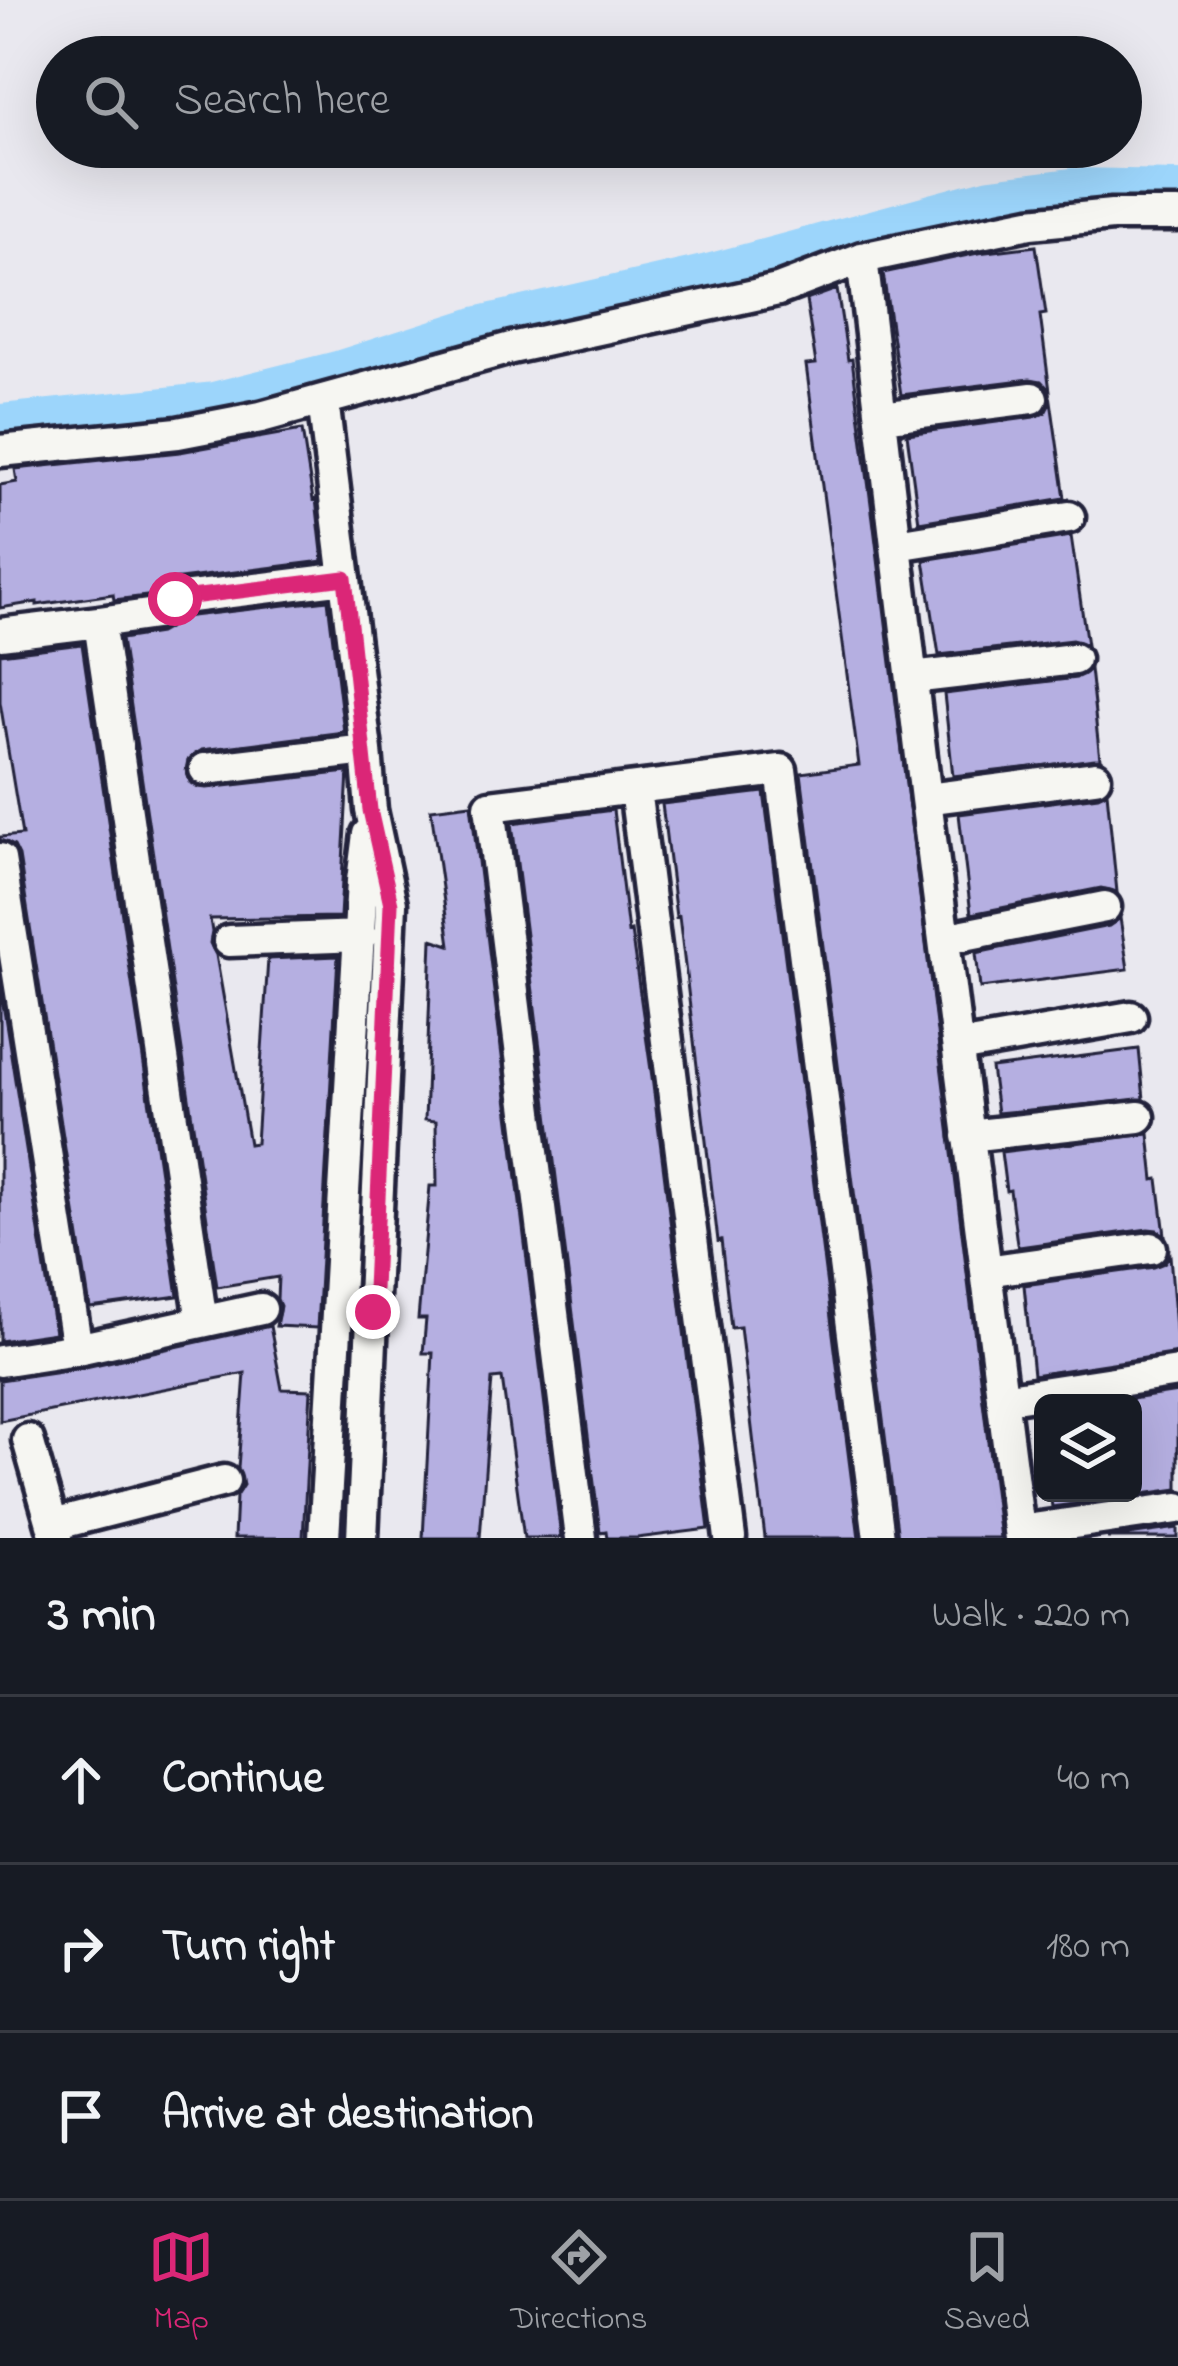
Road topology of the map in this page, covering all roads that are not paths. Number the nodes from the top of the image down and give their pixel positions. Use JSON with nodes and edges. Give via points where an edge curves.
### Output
{"nodes":[{"id":1,"x":1178,"y":215,"type":"edge"},
{"id":2,"x":862,"y":258,"type":"junction"},
{"id":3,"x":1032,"y":398,"type":"dead end"},
{"id":4,"x":323,"y":400,"type":"junction"},
{"id":5,"x":882,"y":417,"type":"junction"},
{"id":6,"x":0,"y":452,"type":"edge"},
{"id":7,"x":1070,"y":517,"type":"dead end"},
{"id":8,"x":897,"y":544,"type":"junction"},
{"id":9,"x":345,"y":578,"type":"junction"},
{"id":10,"x":98,"y":622,"type":"junction"},
{"id":11,"x":0,"y":634,"type":"edge"},
{"id":12,"x":1074,"y":658,"type":"dead end"},
{"id":13,"x":912,"y":678,"type":"junction"},
{"id":14,"x":366,"y":750,"type":"junction"},
{"id":15,"x":205,"y":769,"type":"dead end"},
{"id":16,"x":1095,"y":777,"type":"dead end"},
{"id":17,"x":635,"y":790,"type":"junction"},
{"id":18,"x":926,"y":799,"type":"junction"},
{"id":19,"x":370,"y":810,"type":"junction"},
{"id":20,"x":0,"y":859,"type":"edge"},
{"id":21,"x":1106,"y":907,"type":"dead end"},
{"id":22,"x":361,"y":936,"type":"junction"},
{"id":23,"x":944,"y":939,"type":"junction"},
{"id":24,"x":230,"y":941,"type":"dead end"},
{"id":25,"x":1131,"y":1017,"type":"dead end"},
{"id":26,"x":958,"y":1047,"type":"junction"},
{"id":27,"x":1139,"y":1117,"type":"dead end"},
{"id":28,"x":968,"y":1136,"type":"junction"},
{"id":29,"x":1151,"y":1248,"type":"dead end"},
{"id":30,"x":986,"y":1271,"type":"junction"},
{"id":31,"x":261,"y":1309,"type":"dead end"},
{"id":32,"x":202,"y":1322,"type":"junction"},
{"id":33,"x":76,"y":1349,"type":"junction"},
{"id":34,"x":0,"y":1361,"type":"edge"},
{"id":35,"x":1178,"y":1372,"type":"edge"},
{"id":36,"x":1002,"y":1399,"type":"junction"},
{"id":37,"x":28,"y":1440,"type":"dead end"},
{"id":38,"x":224,"y":1481,"type":"dead end"},
{"id":39,"x":1178,"y":1508,"type":"edge"},
{"id":40,"x":1146,"y":1525,"type":"edge"},
{"id":41,"x":54,"y":1531,"type":"edge"},
{"id":42,"x":1020,"y":1534,"type":"edge"},
{"id":43,"x":324,"y":1538,"type":"edge"},
{"id":44,"x":362,"y":1538,"type":"edge"},
{"id":45,"x":581,"y":1538,"type":"edge"},
{"id":46,"x":730,"y":1538,"type":"edge"},
{"id":47,"x":879,"y":1538,"type":"edge"}],
"edges":[{"from":1,"to":2,"type":"street","via":[[1030,223]]},
{"from":2,"to":4,"type":"street","via":[[778,290],[511,348]]},
{"from":2,"to":5,"type":"street"},
{"from":3,"to":5,"type":"street"},
{"from":4,"to":6,"type":"street","via":[[178,433]]},
{"from":4,"to":9,"type":"street"},
{"from":5,"to":8,"type":"street"},
{"from":7,"to":8,"type":"street"},
{"from":8,"to":13,"type":"street"},
{"from":9,"to":10,"type":"street"},
{"from":9,"to":14,"type":"street"},
{"from":10,"to":11,"type":"street"},
{"from":10,"to":32,"type":"street"},
{"from":12,"to":13,"type":"street"},
{"from":13,"to":18,"type":"street"},
{"from":14,"to":15,"type":"street"},
{"from":14,"to":19,"type":"street"},
{"from":16,"to":18,"type":"street"},
{"from":17,"to":45,"type":"street","via":[[490,806]]},
{"from":17,"to":46,"type":"street"},
{"from":17,"to":47,"type":"street","via":[[781,770]]},
{"from":18,"to":23,"type":"street"},
{"from":19,"to":22,"type":"street"},
{"from":19,"to":44,"type":"street","via":[[391,904]]},
{"from":20,"to":33,"type":"street"},
{"from":21,"to":23,"type":"street"},
{"from":22,"to":24,"type":"street"},
{"from":22,"to":43,"type":"street"},
{"from":23,"to":26,"type":"street"},
{"from":25,"to":26,"type":"street"},
{"from":26,"to":28,"type":"street"},
{"from":27,"to":28,"type":"street"},
{"from":28,"to":30,"type":"street"},
{"from":29,"to":30,"type":"street"},
{"from":30,"to":36,"type":"street"},
{"from":31,"to":32,"type":"street"},
{"from":32,"to":33,"type":"street"},
{"from":33,"to":34,"type":"street"},
{"from":35,"to":36,"type":"street"},
{"from":36,"to":42,"type":"street"},
{"from":37,"to":41,"type":"street"},
{"from":38,"to":41,"type":"street"},
{"from":39,"to":40,"type":"street"},
{"from":40,"to":42,"type":"street"}]}
